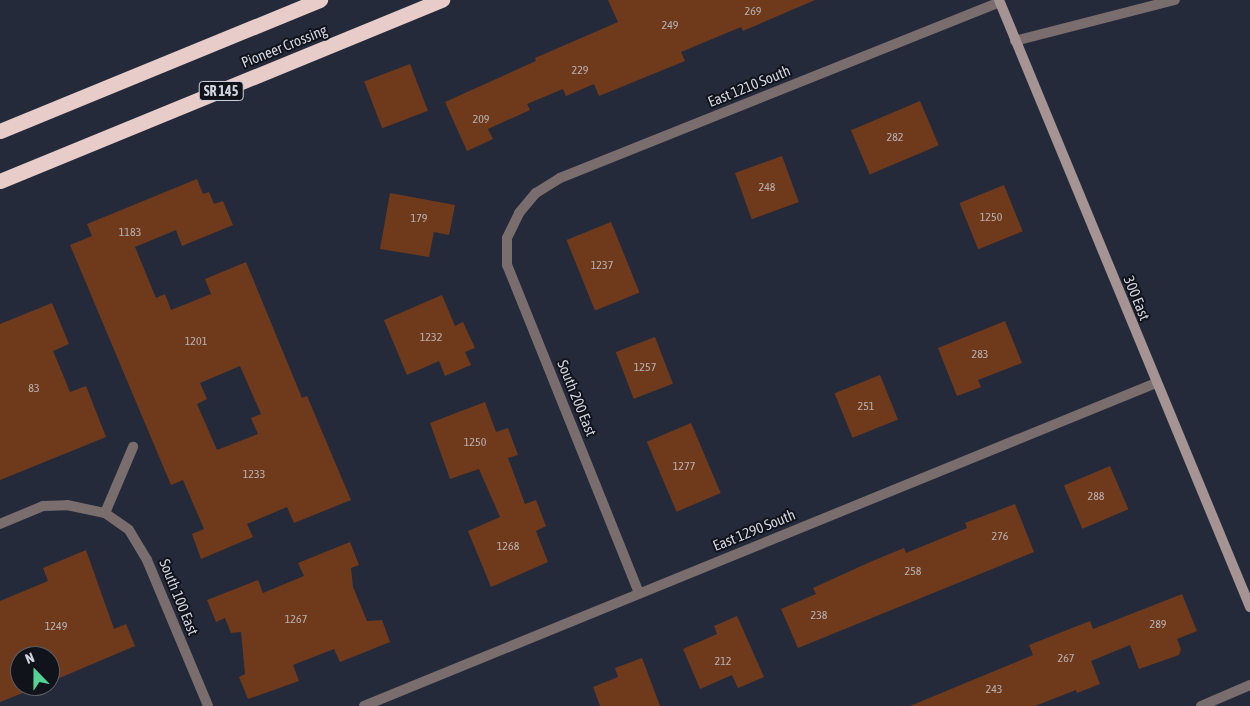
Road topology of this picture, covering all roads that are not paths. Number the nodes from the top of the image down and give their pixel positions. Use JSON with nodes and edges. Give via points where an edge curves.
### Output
{"nodes":[{"id":1,"x":320,"y":0,"type":"edge"},
{"id":2,"x":442,"y":0,"type":"edge"},
{"id":3,"x":1175,"y":0,"type":"edge"},
{"id":4,"x":999,"y":1,"type":"edge"},
{"id":5,"x":1016,"y":41,"type":"junction"},
{"id":6,"x":0,"y":131,"type":"edge"},
{"id":7,"x":0,"y":181,"type":"edge"},
{"id":8,"x":519,"y":213,"type":"joint"},
{"id":9,"x":1156,"y":383,"type":"junction"},
{"id":10,"x":133,"y":447,"type":"dead end"},
{"id":11,"x":105,"y":513,"type":"junction"},
{"id":12,"x":0,"y":524,"type":"edge"},
{"id":13,"x":639,"y":593,"type":"junction"},
{"id":14,"x":1250,"y":607,"type":"edge"},
{"id":15,"x":1250,"y":685,"type":"edge"},
{"id":16,"x":208,"y":706,"type":"edge"},
{"id":17,"x":364,"y":706,"type":"edge"},
{"id":18,"x":1200,"y":706,"type":"edge"}],
"edges":[{"from":1,"to":6,"type":"highway","name":"Pioneer Crossing"},
{"from":2,"to":7,"type":"highway","name":"Pioneer Crossing","number":"SR 145"},
{"from":3,"to":5,"type":"street"},
{"from":4,"to":5,"type":"street","name":"300 East"},
{"from":4,"to":8,"type":"street","name":"East 1210 South","via":[[560,178],[536,193]]},
{"from":5,"to":9,"type":"street","name":"300 East"},
{"from":8,"to":13,"type":"street","name":"South 200 East","via":[[507,238],[507,265]]},
{"from":9,"to":13,"type":"street","name":"East 1290 South"},
{"from":9,"to":14,"type":"street","name":"300 East"},
{"from":10,"to":11,"type":"street"},
{"from":11,"to":12,"type":"street","via":[[86,506],[43,506]]},
{"from":11,"to":16,"type":"street","name":"South 100 East","via":[[139,542]]},
{"from":13,"to":17,"type":"street","name":"East 1290 South"},
{"from":15,"to":18,"type":"street"}]}
